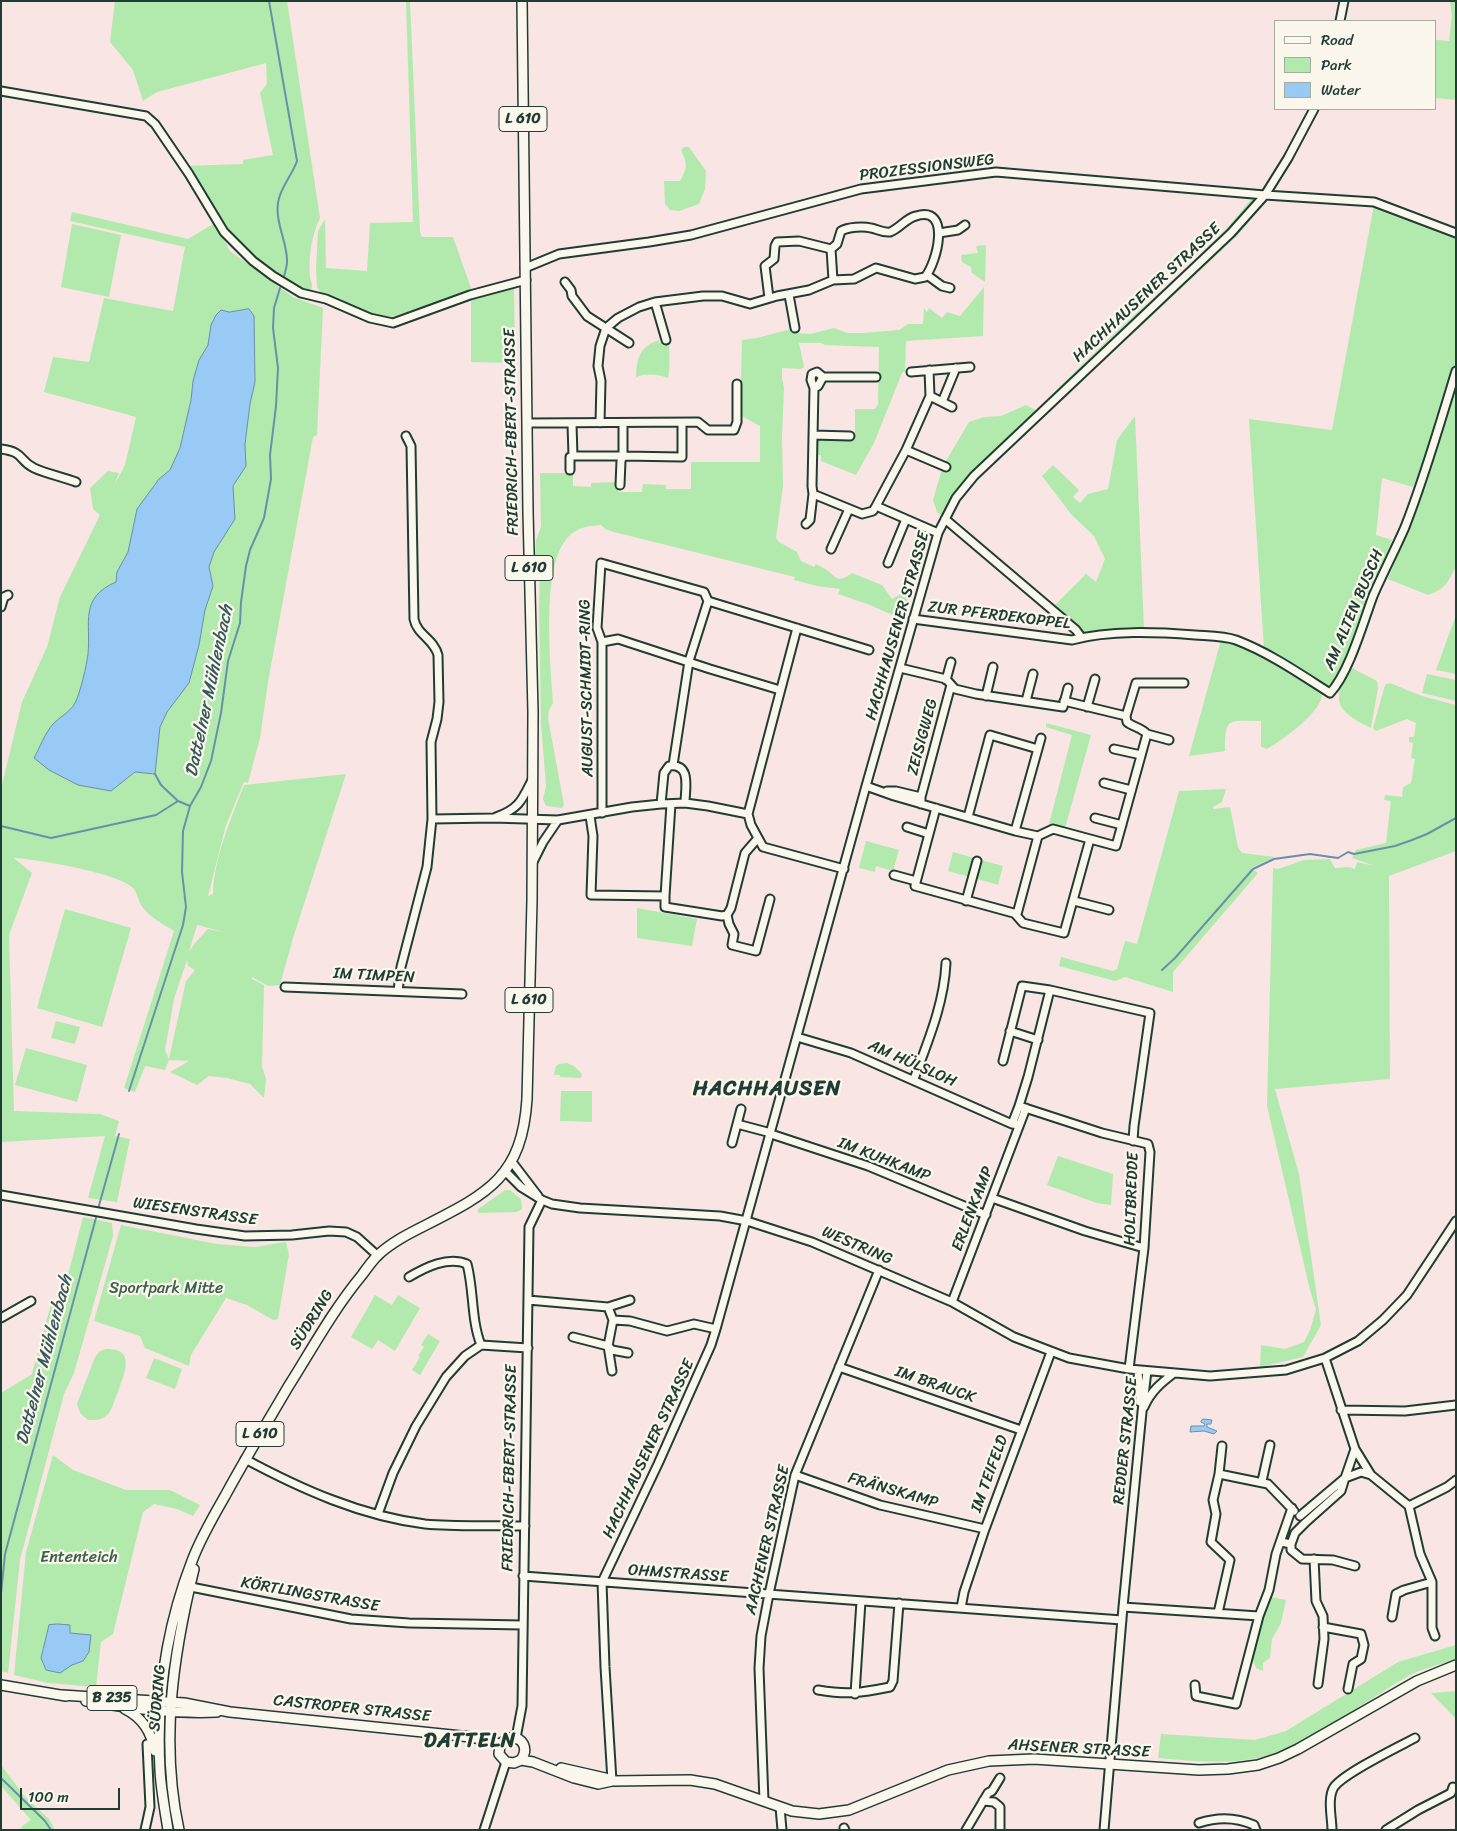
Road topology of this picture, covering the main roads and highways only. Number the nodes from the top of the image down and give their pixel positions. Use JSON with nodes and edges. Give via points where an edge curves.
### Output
{"nodes":[{"id":1,"x":522,"y":1,"type":"edge"},
{"id":2,"x":506,"y":1171,"type":"joint"},
{"id":3,"x":1456,"y":1665,"type":"edge"},
{"id":4,"x":1,"y":1685,"type":"edge"},
{"id":5,"x":62,"y":1695,"type":"junction"},
{"id":6,"x":166,"y":1701,"type":"junction"},
{"id":7,"x":123,"y":1707,"type":"junction"},
{"id":8,"x":165,"y":1711,"type":"junction"},
{"id":9,"x":230,"y":1712,"type":"junction"},
{"id":10,"x":500,"y":1744,"type":"junction"},
{"id":11,"x":523,"y":1756,"type":"junction"},
{"id":12,"x":160,"y":1770,"type":"junction"},
{"id":13,"x":168,"y":1830,"type":"edge"},
{"id":14,"x":180,"y":1830,"type":"edge"}],
"edges":[{"from":1,"to":2,"type":"main road","name":"FRIEDRICH-EBERT-STRASSE","number":"L 610","via":[[533,862],[526,1115],[512,1162]]},
{"from":2,"to":6,"type":"main road","name":"SÜDRING","number":"L 610","via":[[479,1196],[400,1240],[378,1256],[346,1294],[245,1459],[192,1560]]},
{"from":3,"to":11,"type":"main road","name":"AHSENER STRASSE","via":[[1417,1681],[1304,1745],[1258,1765],[1199,1770],[1034,1759],[989,1760],[948,1770],[841,1812],[808,1814],[715,1784],[690,1780],[598,1784],[574,1778]]},
{"from":4,"to":5,"type":"main road","name":"CASTROPER STRASSE","number":"B 235"},
{"from":5,"to":6,"type":"main road","name":"CASTROPER STRASSE","number":"B 235"},
{"from":5,"to":7,"type":"main road","name":"CASTROPER STRASSE","number":"B 235"},
{"from":6,"to":8,"type":"main road","name":"SÜDRING","number":"B 235"},
{"from":6,"to":9,"type":"main road","name":"CASTROPER STRASSE"},
{"from":7,"to":8,"type":"main road","name":"CASTROPER STRASSE","number":"B 235"},
{"from":7,"to":12,"type":"main road","number":"B 235","via":[[135,1714],[146,1728],[153,1740]]},
{"from":8,"to":9,"type":"main road","name":"CASTROPER STRASSE"},
{"from":8,"to":12,"type":"main road","name":"SÜDRING","number":"B 235"},
{"from":8,"to":14,"type":"main road","name":"SÜDRING","number":"B 235"},
{"from":9,"to":10,"type":"main road","name":"CASTROPER STRASSE","via":[[471,1737]]},
{"from":10,"to":11,"type":"main road","via":[[500,1754],[506,1762],[514,1763]]},
{"from":10,"to":11,"type":"main road","via":[[508,1738],[516,1738],[523,1743]]},
{"from":12,"to":13,"type":"main road","name":"SÜDRING","number":"B 235"}]}
